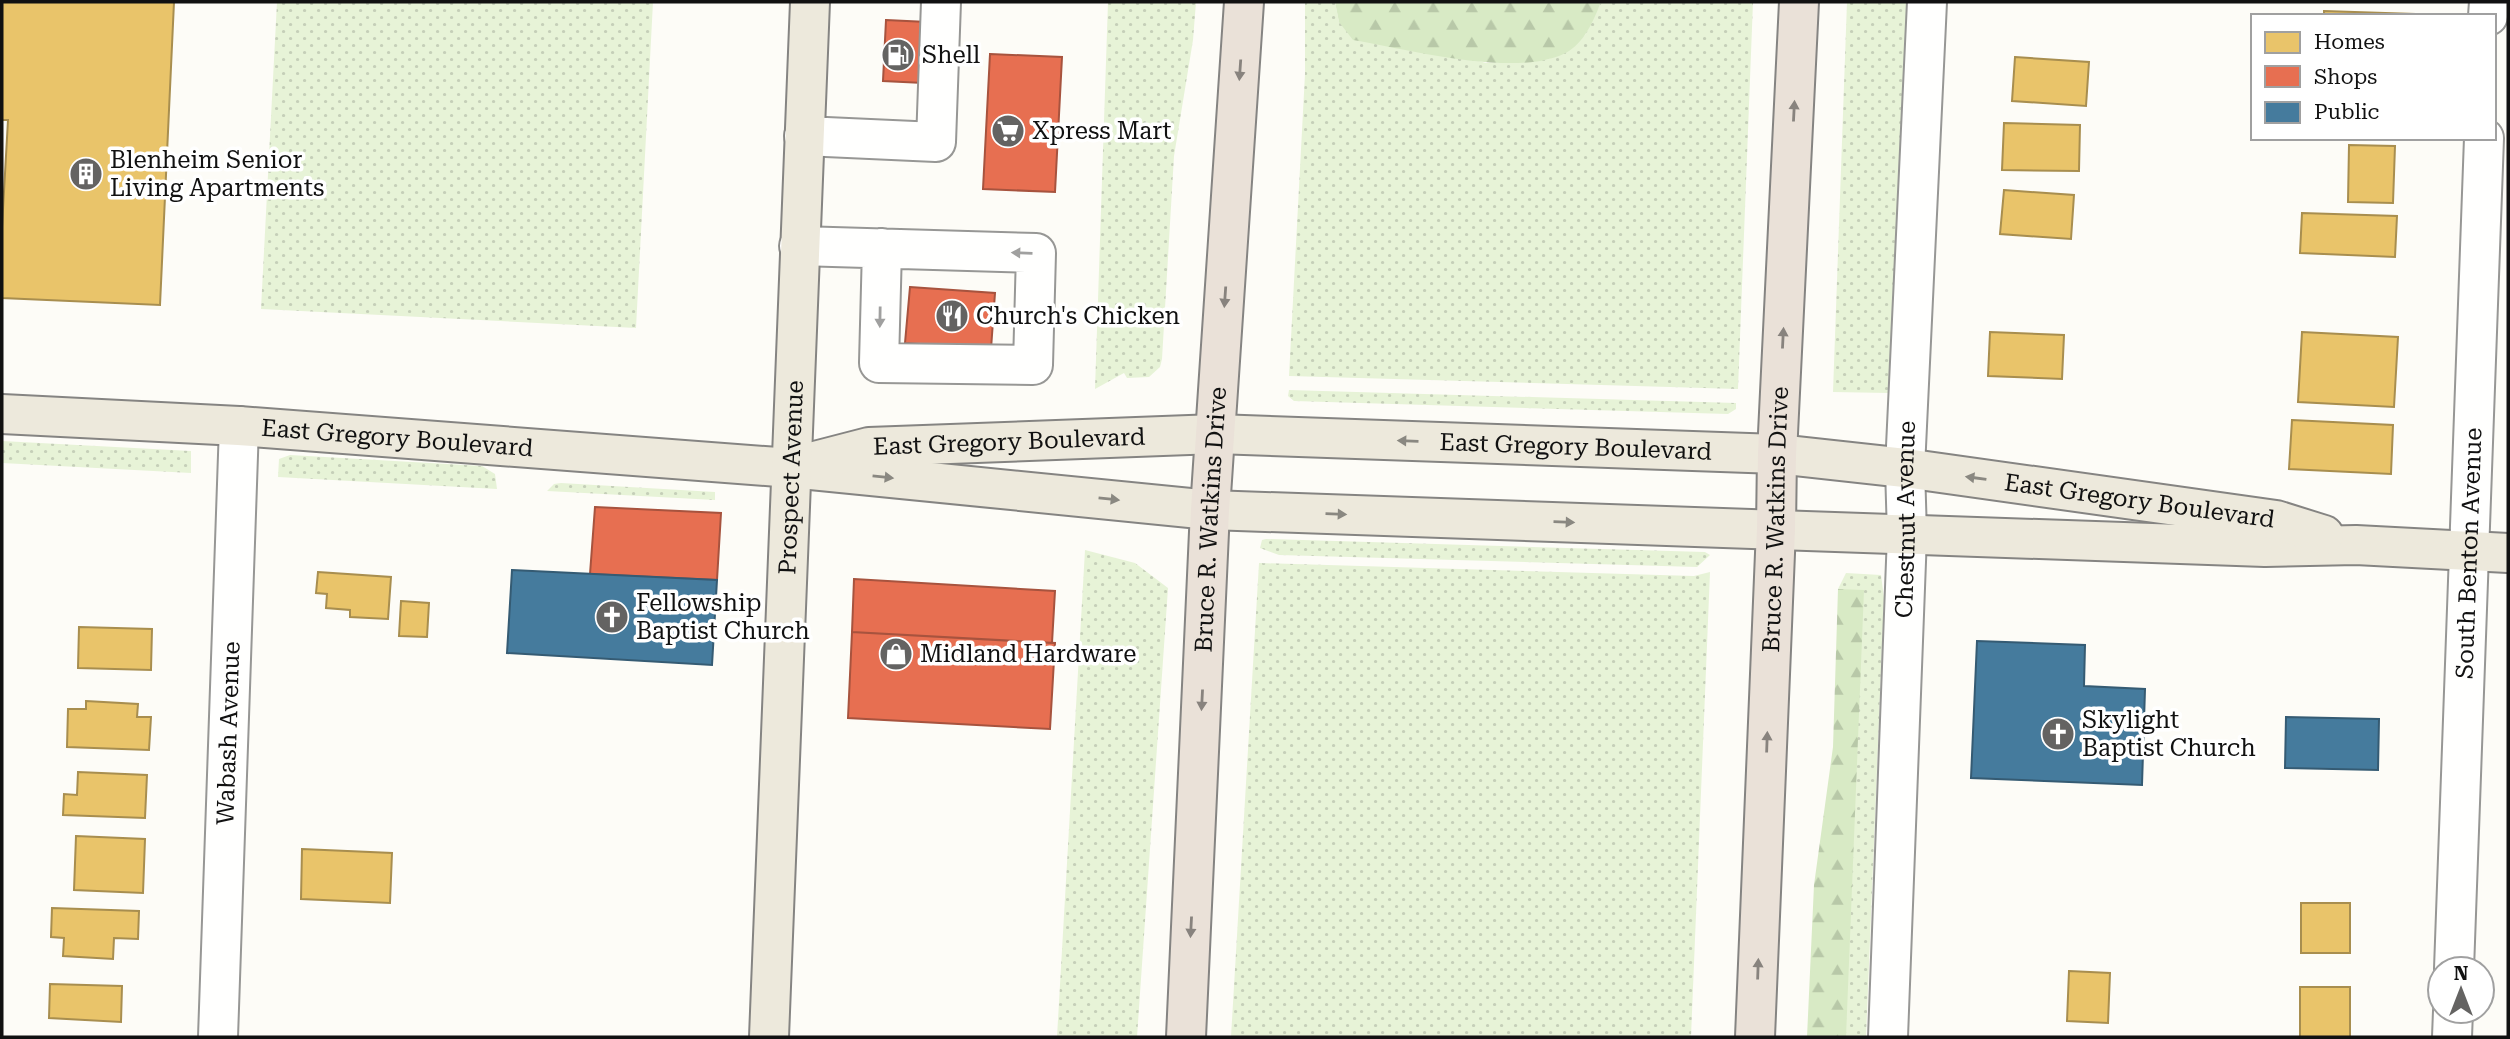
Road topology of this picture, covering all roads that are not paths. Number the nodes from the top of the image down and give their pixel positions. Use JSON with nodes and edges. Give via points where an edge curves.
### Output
{"nodes":[{"id":1,"x":810,"y":2,"type":"edge"},
{"id":2,"x":941,"y":2,"type":"edge"},
{"id":3,"x":1244,"y":2,"type":"edge"},
{"id":4,"x":1799,"y":2,"type":"edge"},
{"id":5,"x":1927,"y":2,"type":"edge"},
{"id":6,"x":804,"y":136,"type":"junction"},
{"id":7,"x":2484,"y":140,"type":"edge"},
{"id":8,"x":799,"y":246,"type":"junction"},
{"id":9,"x":882,"y":248,"type":"junction"},
{"id":10,"x":2,"y":414,"type":"edge"},
{"id":11,"x":239,"y":426,"type":"junction"},
{"id":12,"x":1216,"y":434,"type":"junction"},
{"id":13,"x":1777,"y":454,"type":"junction"},
{"id":14,"x":791,"y":468,"type":"junction"},
{"id":15,"x":1905,"y":468,"type":"junction"},
{"id":16,"x":1210,"y":510,"type":"junction"},
{"id":17,"x":1776,"y":529,"type":"junction"},
{"id":18,"x":1908,"y":535,"type":"junction"},
{"id":19,"x":2357,"y":545,"type":"junction"},
{"id":20,"x":2469,"y":550,"type":"junction"},
{"id":21,"x":2508,"y":553,"type":"edge"},
{"id":22,"x":2455,"y":955,"type":"edge"},
{"id":23,"x":218,"y":1037,"type":"edge"},
{"id":24,"x":769,"y":1037,"type":"edge"},
{"id":25,"x":1186,"y":1037,"type":"edge"},
{"id":26,"x":1755,"y":1037,"type":"edge"},
{"id":27,"x":1888,"y":1037,"type":"edge"}],
"edges":[{"from":1,"to":6,"type":"main road","name":"Prospect Avenue"},
{"from":2,"to":6,"type":"street","via":[[936,142]]},
{"from":3,"to":12,"type":"highway","name":"Bruce R. Watkins Drive","one_way":true},
{"from":13,"to":4,"type":"highway","name":"Bruce R. Watkins Drive","one_way":true},
{"from":5,"to":15,"type":"street","name":"Chestnut Avenue"},
{"from":6,"to":8,"type":"main road","name":"Prospect Avenue"},
{"from":7,"to":20,"type":"street","name":"South Benton Avenue"},
{"from":8,"to":9,"type":"street"},
{"from":8,"to":14,"type":"main road","name":"Prospect Avenue"},
{"from":9,"to":9,"type":"street","one_way":true,"via":[[879,363],[1033,366],[1036,253]]},
{"from":10,"to":11,"type":"main road","name":"East Gregory Boulevard"},
{"from":11,"to":14,"type":"main road","name":"East Gregory Boulevard"},
{"from":11,"to":23,"type":"street","name":"Wabash Avenue"},
{"from":13,"to":12,"type":"main road","name":"East Gregory Boulevard","one_way":true},
{"from":12,"to":14,"type":"main road","name":"East Gregory Boulevard","via":[[869,447]]},
{"from":12,"to":16,"type":"highway","name":"Bruce R. Watkins Drive"},
{"from":13,"to":15,"type":"main road","name":"East Gregory Boulevard"},
{"from":13,"to":17,"type":"highway","name":"Bruce R. Watkins Drive"},
{"from":14,"to":16,"type":"main road","name":"East Gregory Boulevard","one_way":true},
{"from":14,"to":24,"type":"main road","name":"Prospect Avenue"},
{"from":15,"to":18,"type":"street","name":"Chestnut Avenue"},
{"from":19,"to":15,"type":"main road","name":"East Gregory Boulevard","one_way":true,"via":[[2276,520]]},
{"from":16,"to":17,"type":"main road","name":"East Gregory Boulevard","one_way":true},
{"from":16,"to":25,"type":"highway","name":"Bruce R. Watkins Drive","one_way":true},
{"from":17,"to":18,"type":"main road","name":"East Gregory Boulevard"},
{"from":26,"to":17,"type":"highway","name":"Bruce R. Watkins Drive","one_way":true},
{"from":18,"to":19,"type":"main road","name":"East Gregory Boulevard","via":[[2265,547]]},
{"from":18,"to":27,"type":"street","name":"Chestnut Avenue"},
{"from":19,"to":20,"type":"main road","name":"East Gregory Boulevard"},
{"from":20,"to":21,"type":"main road","name":"East Gregory Boulevard"},
{"from":20,"to":22,"type":"street","name":"South Benton Avenue"}]}
